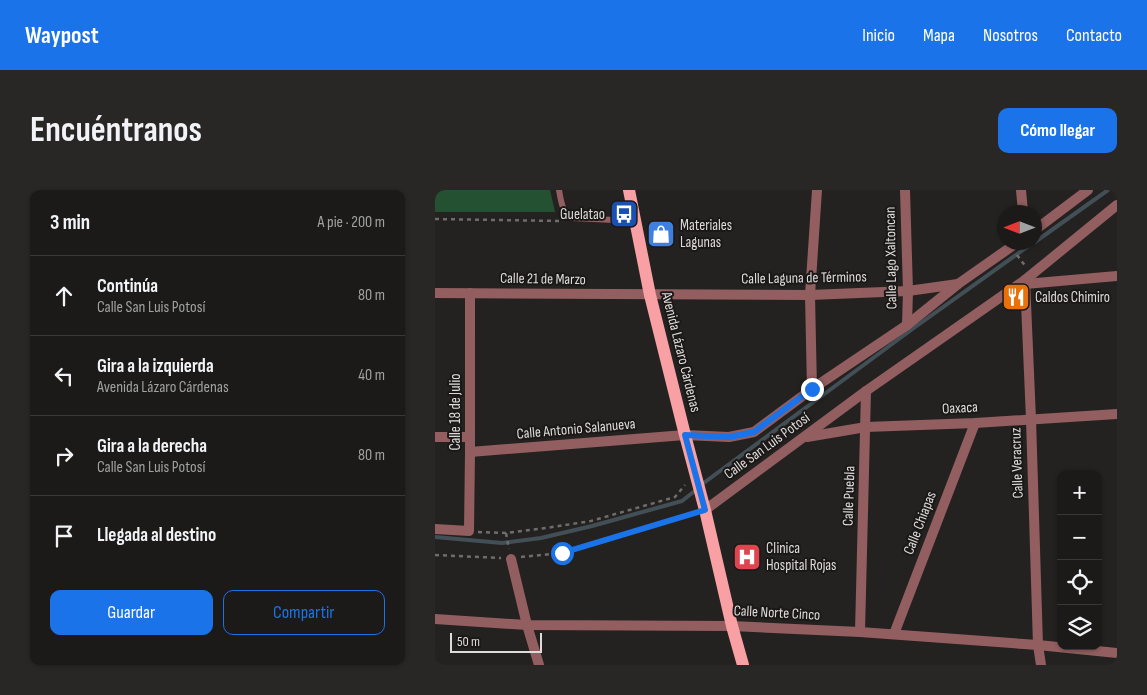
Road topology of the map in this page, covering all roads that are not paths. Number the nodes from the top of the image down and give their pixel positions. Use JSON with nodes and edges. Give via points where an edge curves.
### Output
{"nodes":[{"id":1,"x":559,"y":190,"type":"edge"},
{"id":2,"x":629,"y":190,"type":"edge"},
{"id":3,"x":817,"y":190,"type":"edge"},
{"id":4,"x":905,"y":190,"type":"edge"},
{"id":5,"x":1021,"y":190,"type":"edge"},
{"id":6,"x":1088,"y":190,"type":"edge"},
{"id":7,"x":1117,"y":204,"type":"edge"},
{"id":8,"x":1022,"y":205,"type":"edge"},
{"id":9,"x":636,"y":221,"type":"junction"},
{"id":10,"x":1042,"y":225,"type":"edge"},
{"id":11,"x":1012,"y":250,"type":"edge"},
{"id":12,"x":1117,"y":276,"type":"edge"},
{"id":13,"x":1025,"y":282,"type":"junction"},
{"id":14,"x":958,"y":284,"type":"junction"},
{"id":15,"x":908,"y":291,"type":"junction"},
{"id":16,"x":435,"y":293,"type":"edge"},
{"id":17,"x":470,"y":293,"type":"junction"},
{"id":18,"x":650,"y":295,"type":"junction"},
{"id":19,"x":810,"y":295,"type":"junction"},
{"id":20,"x":907,"y":325,"type":"junction"},
{"id":21,"x":812,"y":389,"type":"junction"},
{"id":22,"x":866,"y":391,"type":"junction"},
{"id":23,"x":1117,"y":414,"type":"edge"},
{"id":24,"x":1031,"y":419,"type":"junction"},
{"id":25,"x":975,"y":423,"type":"junction"},
{"id":26,"x":866,"y":427,"type":"junction"},
{"id":27,"x":685,"y":435,"type":"junction"},
{"id":28,"x":435,"y":437,"type":"edge"},
{"id":29,"x":470,"y":437,"type":"junction"},
{"id":30,"x":805,"y":437,"type":"junction"},
{"id":31,"x":471,"y":452,"type":"junction"},
{"id":32,"x":705,"y":510,"type":"junction"},
{"id":33,"x":435,"y":529,"type":"edge"},
{"id":34,"x":511,"y":558,"type":"road end"},
{"id":35,"x":435,"y":619,"type":"edge"},
{"id":36,"x":527,"y":625,"type":"junction"},
{"id":37,"x":732,"y":626,"type":"junction"},
{"id":38,"x":860,"y":632,"type":"junction"},
{"id":39,"x":894,"y":634,"type":"junction"},
{"id":40,"x":1038,"y":645,"type":"junction"},
{"id":41,"x":1117,"y":652,"type":"edge"},
{"id":42,"x":539,"y":665,"type":"edge"},
{"id":43,"x":743,"y":665,"type":"edge"},
{"id":44,"x":1041,"y":665,"type":"edge"}],
"edges":[{"from":1,"to":9,"type":"lane","via":[[564,211],[572,218]]},
{"from":2,"to":9,"type":"main road","name":"Avenida Lázaro Cárdenas"},
{"from":3,"to":19,"type":"street"},
{"from":4,"to":15,"type":"street","name":"Calle Lago Xaltoncan"},
{"from":5,"to":8,"type":"street"},
{"from":6,"to":10,"type":"street"},
{"from":7,"to":13,"type":"street","name":"Calle San Luis Potosí"},
{"from":9,"to":18,"type":"main road","name":"Avenida Lázaro Cárdenas"},
{"from":11,"to":14,"type":"street","name":"Calle San Luis Potosí"},
{"from":12,"to":13,"type":"street"},
{"from":13,"to":22,"type":"street","name":"Calle San Luis Potosí"},
{"from":13,"to":24,"type":"street","name":"Calle Veracruz"},
{"from":14,"to":15,"type":"street","name":"Calle Laguna de Términos"},
{"from":14,"to":20,"type":"street","name":"Calle San Luis Potosí"},
{"from":15,"to":19,"type":"street","name":"Calle Laguna de Términos"},
{"from":15,"to":20,"type":"street","name":"Calle Lago Xaltoncan"},
{"from":16,"to":17,"type":"street","name":"Calle 21 de Marzo"},
{"from":17,"to":18,"type":"street","name":"Calle 21 de Marzo"},
{"from":17,"to":29,"type":"street","name":"Calle 18 de Julio"},
{"from":18,"to":19,"type":"street","name":"Calle Laguna de Términos"},
{"from":18,"to":27,"type":"main road","name":"Avenida Lázaro Cárdenas"},
{"from":19,"to":21,"type":"street"},
{"from":20,"to":21,"type":"street","name":"Calle San Luis Potosí"},
{"from":21,"to":27,"type":"street","name":"Calle San Luis Potosí","via":[[754,432],[729,437]]},
{"from":22,"to":26,"type":"street","name":"Calle Puebla"},
{"from":22,"to":30,"type":"street","name":"Calle San Luis Potosí"},
{"from":23,"to":24,"type":"street","name":"Oaxaca"},
{"from":24,"to":25,"type":"street","name":"Oaxaca"},
{"from":24,"to":40,"type":"street","name":"Calle Veracruz"},
{"from":25,"to":26,"type":"street","name":"Oaxaca"},
{"from":25,"to":39,"type":"street","name":"Calle Chiapas"},
{"from":26,"to":30,"type":"street","name":"Oaxaca"},
{"from":26,"to":38,"type":"street","name":"Calle Puebla"},
{"from":27,"to":31,"type":"street","name":"Calle Antonio Salanueva"},
{"from":27,"to":32,"type":"main road","name":"Avenida Lázaro Cárdenas"},
{"from":28,"to":29,"type":"street"},
{"from":29,"to":31,"type":"street","name":"Calle 18 de Julio"},
{"from":30,"to":32,"type":"street","name":"Calle San Luis Potosí"},
{"from":31,"to":33,"type":"street","name":"Calle 18 de Julio","via":[[469,531]]},
{"from":32,"to":37,"type":"main road","name":"Avenida Lázaro Cárdenas"},
{"from":34,"to":36,"type":"street"},
{"from":35,"to":36,"type":"street","name":"Calle Norte Cinco"},
{"from":36,"to":37,"type":"street","name":"Calle Norte Cinco"},
{"from":36,"to":42,"type":"street"},
{"from":37,"to":38,"type":"street","name":"Calle Norte Cinco"},
{"from":37,"to":43,"type":"main road","name":"Avenida Lázaro Cárdenas"},
{"from":38,"to":39,"type":"street","name":"Calle Norte Cinco"},
{"from":39,"to":40,"type":"street","name":"Calle Norte Cinco"},
{"from":40,"to":41,"type":"street","name":"Calle Norte Cinco"},
{"from":40,"to":44,"type":"street","name":"Calle Veracruz"}]}
